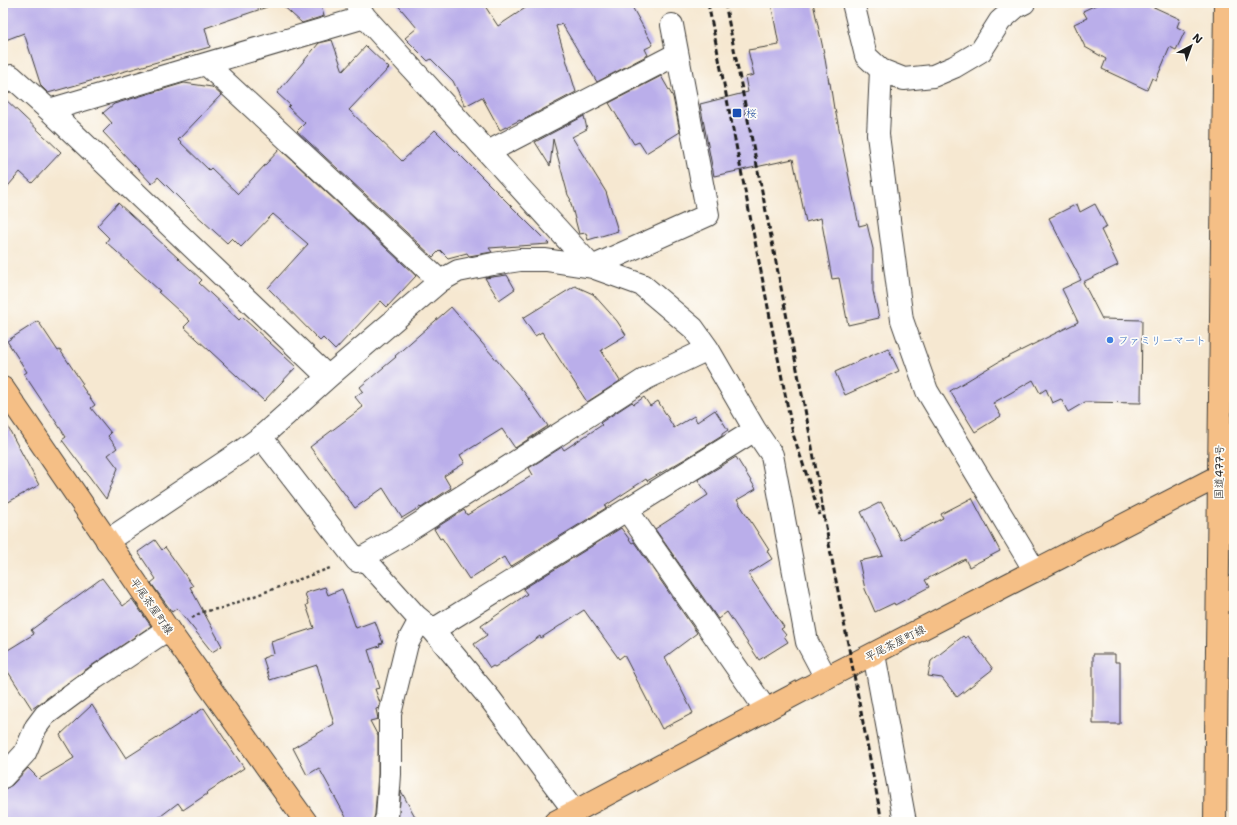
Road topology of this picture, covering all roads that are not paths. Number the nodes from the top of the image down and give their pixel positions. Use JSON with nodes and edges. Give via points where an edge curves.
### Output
{"nodes":[{"id":1,"x":853,"y":3,"type":"edge"},
{"id":2,"x":1024,"y":3,"type":"edge"},
{"id":3,"x":1225,"y":3,"type":"edge"},
{"id":4,"x":361,"y":10,"type":"edge"},
{"id":5,"x":996,"y":12,"type":"edge"},
{"id":6,"x":672,"y":25,"type":"dead end"},
{"id":7,"x":677,"y":54,"type":"junction"},
{"id":8,"x":206,"y":64,"type":"junction"},
{"id":9,"x":881,"y":70,"type":"junction"},
{"id":10,"x":6,"y":75,"type":"edge"},
{"id":11,"x":49,"y":110,"type":"junction"},
{"id":12,"x":488,"y":152,"type":"junction"},
{"id":13,"x":592,"y":267,"type":"junction"},
{"id":14,"x":440,"y":281,"type":"junction"},
{"id":15,"x":708,"y":349,"type":"junction"},
{"id":16,"x":328,"y":377,"type":"junction"},
{"id":17,"x":3,"y":388,"type":"edge"},
{"id":18,"x":755,"y":430,"type":"junction"},
{"id":19,"x":261,"y":437,"type":"junction"},
{"id":20,"x":1226,"y":470,"type":"edge"},
{"id":21,"x":627,"y":510,"type":"junction"},
{"id":22,"x":107,"y":541,"type":"junction"},
{"id":23,"x":359,"y":557,"type":"junction"},
{"id":24,"x":1035,"y":571,"type":"junction"},
{"id":25,"x":427,"y":625,"type":"junction"},
{"id":26,"x":169,"y":631,"type":"junction"},
{"id":27,"x":874,"y":654,"type":"junction"},
{"id":28,"x":826,"y":678,"type":"junction"},
{"id":29,"x":766,"y":710,"type":"junction"},
{"id":30,"x":3,"y":777,"type":"edge"},
{"id":31,"x":575,"y":812,"type":"junction"},
{"id":32,"x":306,"y":822,"type":"edge"},
{"id":33,"x":385,"y":822,"type":"edge"},
{"id":34,"x":555,"y":822,"type":"edge"},
{"id":35,"x":905,"y":822,"type":"edge"},
{"id":36,"x":1215,"y":822,"type":"edge"}],
"edges":[{"from":1,"to":9,"type":"street","via":[[866,56]]},
{"from":2,"to":5,"type":"street"},
{"from":3,"to":20,"type":"main road","name":"国道477号"},
{"from":4,"to":8,"type":"street"},
{"from":4,"to":12,"type":"street"},
{"from":5,"to":9,"type":"street","via":[[981,51],[954,67],[933,76],[904,79]]},
{"from":6,"to":7,"type":"street"},
{"from":7,"to":12,"type":"street"},
{"from":7,"to":13,"type":"street","via":[[708,215]]},
{"from":8,"to":11,"type":"street"},
{"from":8,"to":14,"type":"street"},
{"from":9,"to":24,"type":"street","via":[[878,135],[902,320],[927,391]]},
{"from":10,"to":11,"type":"street"},
{"from":11,"to":16,"type":"street"},
{"from":12,"to":13,"type":"street"},
{"from":13,"to":14,"type":"street","via":[[546,260],[520,260],[458,271]]},
{"from":13,"to":15,"type":"street","via":[[642,285],[693,328]]},
{"from":14,"to":16,"type":"street"},
{"from":15,"to":18,"type":"street"},
{"from":15,"to":23,"type":"street","via":[[647,378],[407,532]]},
{"from":16,"to":19,"type":"street"},
{"from":17,"to":22,"type":"main road","name":"平尾茶屋町線"},
{"from":18,"to":21,"type":"street"},
{"from":18,"to":28,"type":"street","via":[[772,455],[807,642]]},
{"from":19,"to":22,"type":"street"},
{"from":19,"to":23,"type":"street"},
{"from":20,"to":24,"type":"main road","name":"平尾茶屋町線"},
{"from":20,"to":36,"type":"main road","name":"国道477号"},
{"from":21,"to":25,"type":"street"},
{"from":21,"to":29,"type":"street"},
{"from":22,"to":26,"type":"main road","name":"平尾茶屋町線"},
{"from":23,"to":25,"type":"street"},
{"from":24,"to":27,"type":"main road","name":"平尾茶屋町線"},
{"from":25,"to":31,"type":"street","via":[[491,700]]},
{"from":25,"to":33,"type":"street","via":[[408,644],[390,714],[390,774]]},
{"from":26,"to":30,"type":"street","via":[[95,678],[45,715],[36,727],[25,753]]},
{"from":26,"to":32,"type":"main road","name":"平尾茶屋町線"},
{"from":27,"to":28,"type":"main road","name":"平尾茶屋町線"},
{"from":27,"to":35,"type":"street"},
{"from":28,"to":29,"type":"main road","name":"平尾茶屋町線"},
{"from":29,"to":31,"type":"main road","name":"平尾茶屋町線"},
{"from":31,"to":34,"type":"main road","name":"平尾茶屋町線"}]}
